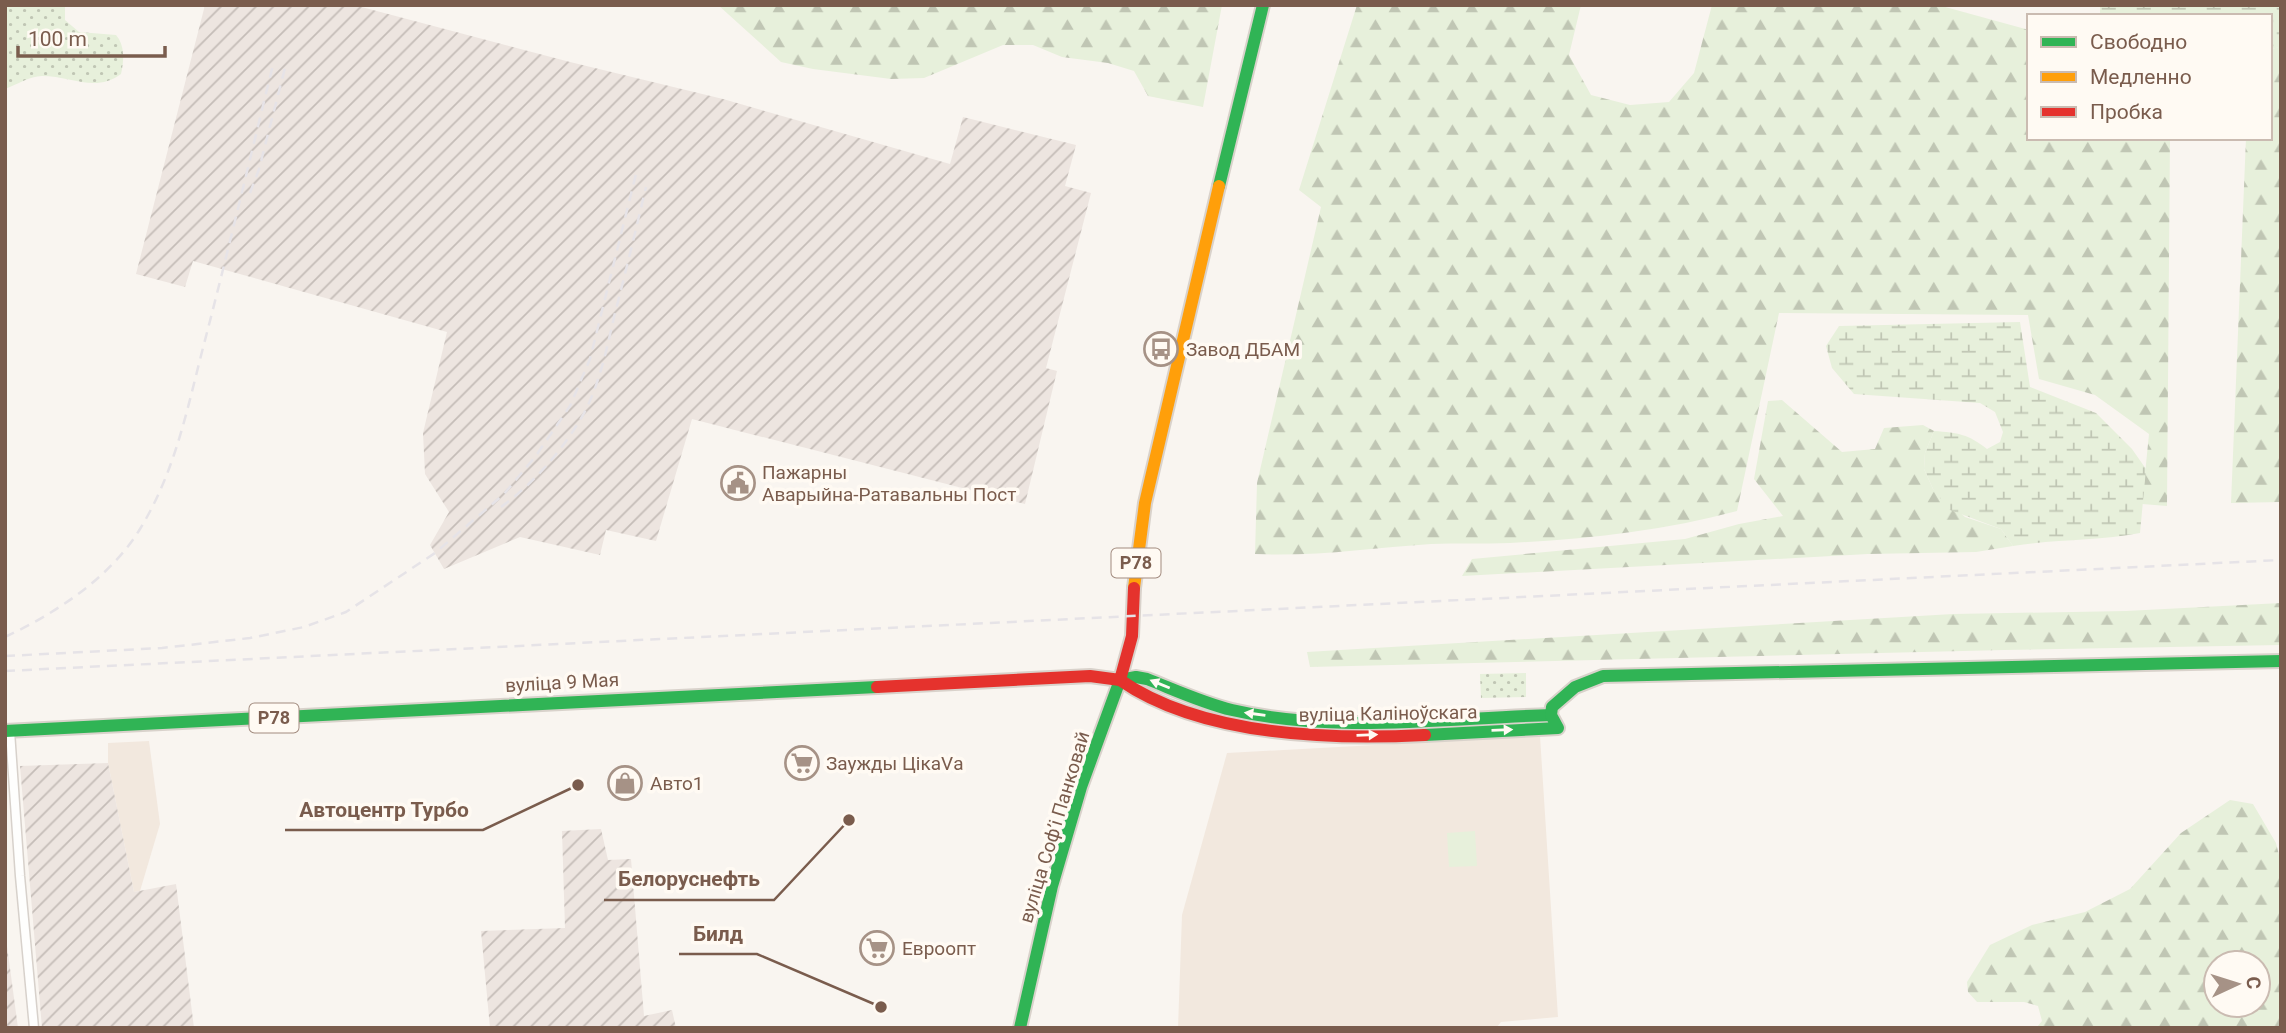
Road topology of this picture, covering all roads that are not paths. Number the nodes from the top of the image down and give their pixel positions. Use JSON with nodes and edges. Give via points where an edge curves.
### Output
{"nodes":[{"id":1,"x":1263,"y":5,"type":"edge"},
{"id":2,"x":2281,"y":661,"type":"edge"},
{"id":3,"x":1120,"y":680,"type":"junction"},
{"id":4,"x":1551,"y":715,"type":"junction"},
{"id":5,"x":8,"y":731,"type":"edge"},
{"id":6,"x":34,"y":1028,"type":"edge"},
{"id":7,"x":1020,"y":1028,"type":"edge"}],
"edges":[{"from":1,"to":3,"type":"main road","number":"Р78","via":[[1145,503],[1134,579],[1132,636]]},
{"from":2,"to":4,"type":"main road","via":[[1604,676],[1568,691]]},
{"from":4,"to":3,"type":"main road","name":"вуліца Каліноўскага","one_way":true,"via":[[1332,722],[1293,719],[1223,707],[1147,679]]},
{"from":3,"to":4,"type":"main road","name":"вуліца Каліноўскага","one_way":true,"via":[[1191,713],[1289,734],[1332,737],[1558,728]]},
{"from":3,"to":5,"type":"main road","name":"вуліца 9 Мая","number":"Р78","via":[[1090,676]]},
{"from":3,"to":7,"type":"main road","name":"вуліца Софʼі Панковай","via":[[1052,886]]},
{"from":5,"to":6,"type":"street"}]}
